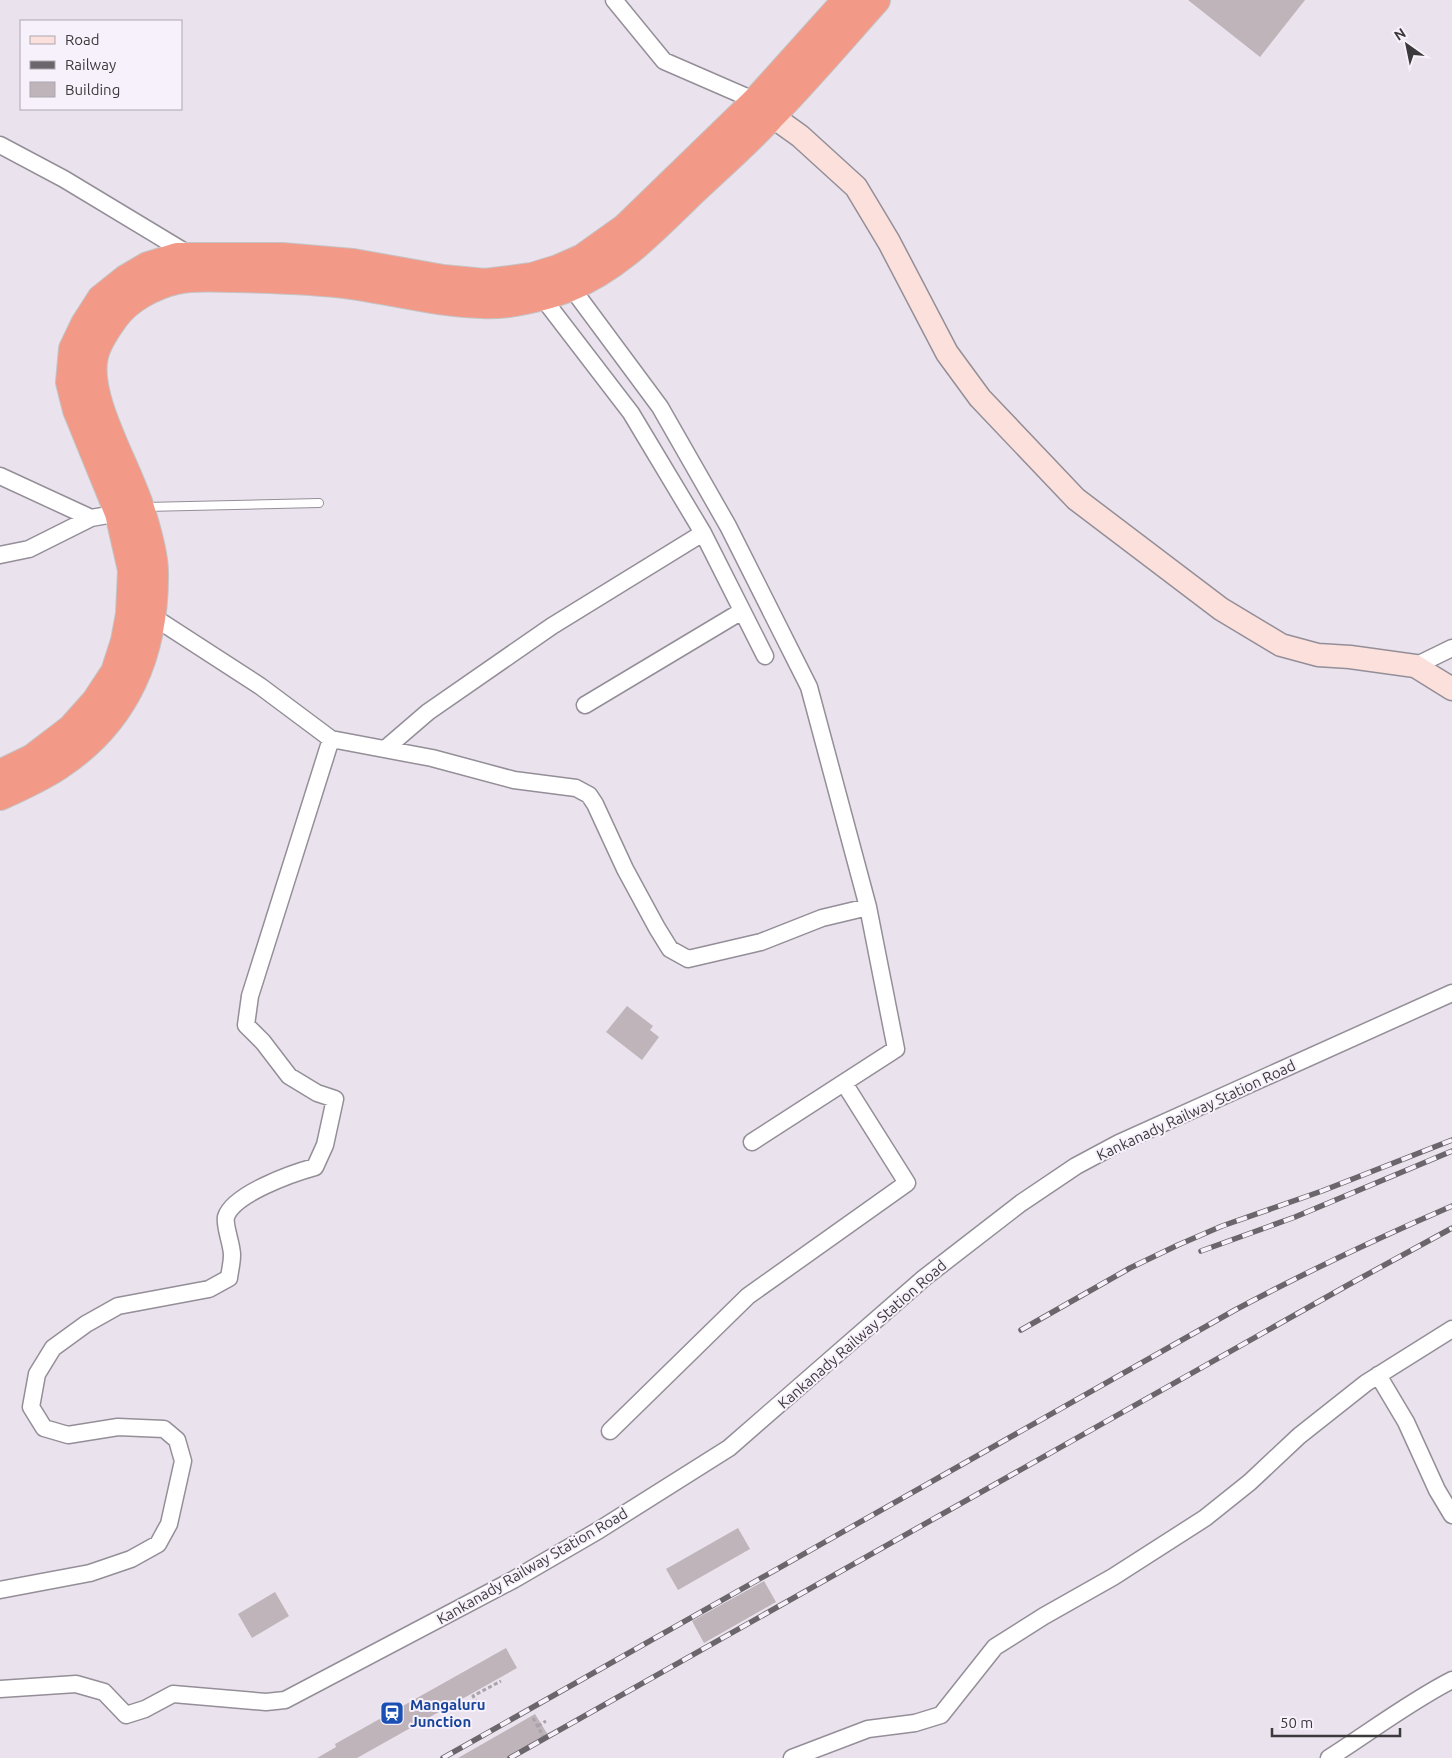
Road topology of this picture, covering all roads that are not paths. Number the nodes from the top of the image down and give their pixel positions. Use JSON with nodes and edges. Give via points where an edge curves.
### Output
{"nodes":[{"id":1,"x":614,"y":0,"type":"edge"},
{"id":2,"x":847,"y":0,"type":"edge"},
{"id":3,"x":876,"y":0,"type":"edge"},
{"id":4,"x":764,"y":108,"type":"junction"},
{"id":5,"x":0,"y":145,"type":"edge"},
{"id":6,"x":193,"y":257,"type":"junction"},
{"id":7,"x":281,"y":268,"type":"junction"},
{"id":8,"x":571,"y":287,"type":"junction"},
{"id":9,"x":542,"y":297,"type":"junction"},
{"id":10,"x":0,"y":476,"type":"edge"},
{"id":11,"x":319,"y":503,"type":"dead end"},
{"id":12,"x":129,"y":510,"type":"junction"},
{"id":13,"x":90,"y":518,"type":"junction"},
{"id":14,"x":703,"y":533,"type":"junction"},
{"id":15,"x":0,"y":555,"type":"edge"},
{"id":16,"x":742,"y":611,"type":"junction"},
{"id":17,"x":152,"y":616,"type":"junction"},
{"id":18,"x":1452,"y":648,"type":"edge"},
{"id":19,"x":765,"y":656,"type":"dead end"},
{"id":20,"x":1415,"y":666,"type":"junction"},
{"id":21,"x":1452,"y":689,"type":"edge"},
{"id":22,"x":585,"y":705,"type":"dead end"},
{"id":23,"x":331,"y":739,"type":"junction"},
{"id":24,"x":385,"y":749,"type":"junction"},
{"id":25,"x":0,"y":774,"type":"edge"},
{"id":26,"x":0,"y":796,"type":"edge"},
{"id":27,"x":868,"y":907,"type":"junction"},
{"id":28,"x":1452,"y":993,"type":"edge"},
{"id":29,"x":844,"y":1083,"type":"junction"},
{"id":30,"x":752,"y":1142,"type":"dead end"},
{"id":31,"x":1452,"y":1329,"type":"edge"},
{"id":32,"x":1378,"y":1375,"type":"junction"},
{"id":33,"x":610,"y":1431,"type":"dead end"},
{"id":34,"x":1452,"y":1515,"type":"edge"},
{"id":35,"x":0,"y":1590,"type":"edge"},
{"id":36,"x":1451,"y":1682,"type":"edge"},
{"id":37,"x":0,"y":1689,"type":"edge"},
{"id":38,"x":792,"y":1758,"type":"edge"},
{"id":39,"x":1329,"y":1758,"type":"edge"}],
"edges":[{"from":1,"to":4,"type":"street","via":[[664,61]]},
{"from":2,"to":4,"type":"highway"},
{"from":3,"to":4,"type":"highway"},
{"from":4,"to":7,"type":"highway","via":[[625,228],[583,258],[558,269],[532,277],[485,283],[353,263]]},
{"from":4,"to":8,"type":"highway","via":[[639,244],[594,276]]},
{"from":4,"to":20,"type":"street","via":[[856,188],[889,242],[947,353],[980,398],[1076,499],[1221,609],[1282,644],[1318,655]]},
{"from":5,"to":6,"type":"street"},
{"from":6,"to":7,"type":"highway"},
{"from":6,"to":12,"type":"highway","via":[[176,257],[148,266],[126,279],[100,299],[73,349],[70,382],[77,410]]},
{"from":7,"to":9,"type":"highway","via":[[350,285],[439,300],[485,305]]},
{"from":7,"to":12,"type":"highway","via":[[180,279],[157,286],[117,314],[104,334],[94,355],[92,380]]},
{"from":8,"to":9,"type":"highway"},
{"from":8,"to":27,"type":"street","via":[[660,407],[728,526],[810,687]]},
{"from":9,"to":14,"type":"street","via":[[631,413]]},
{"from":10,"to":13,"type":"street"},
{"from":11,"to":12,"type":"lane"},
{"from":12,"to":13,"type":"street"},
{"from":12,"to":17,"type":"highway","via":[[154,568]]},
{"from":12,"to":25,"type":"highway","via":[[130,614],[126,641],[115,672],[96,701],[71,729],[33,758]]},
{"from":13,"to":15,"type":"street","via":[[29,549]]},
{"from":14,"to":16,"type":"street"},
{"from":14,"to":24,"type":"street","via":[[552,626],[428,712]]},
{"from":16,"to":19,"type":"street"},
{"from":16,"to":22,"type":"street"},
{"from":17,"to":23,"type":"street","via":[[260,686]]},
{"from":17,"to":26,"type":"highway","via":[[134,681],[113,714],[86,744],[60,765],[29,784]]},
{"from":18,"to":20,"type":"street"},
{"from":20,"to":21,"type":"street"},
{"from":23,"to":24,"type":"street"},
{"from":23,"to":35,"type":"street","via":[[250,996],[246,1025],[289,1076],[335,1099],[325,1145],[315,1167],[247,1195],[231,1209],[226,1218],[232,1254],[229,1278],[208,1289],[118,1306],[53,1348],[37,1374],[31,1407],[44,1428],[68,1435],[118,1427],[164,1428],[177,1440],[182,1461],[169,1524],[158,1544],[131,1559],[90,1573]]},
{"from":24,"to":27,"type":"street","via":[[514,780],[576,788],[589,795],[625,869],[670,949],[688,959],[760,942],[822,918]]},
{"from":27,"to":29,"type":"street","via":[[896,1050]]},
{"from":28,"to":37,"type":"street","name":"Kankanady Railway Station Road","via":[[1119,1143],[1076,1166],[924,1278],[729,1448],[513,1580],[285,1700],[266,1702],[173,1694],[126,1715],[104,1692],[76,1684]]},
{"from":29,"to":30,"type":"street"},
{"from":29,"to":33,"type":"street","via":[[907,1183],[748,1296]]},
{"from":31,"to":32,"type":"street"},
{"from":32,"to":34,"type":"street","via":[[1406,1422]]},
{"from":32,"to":38,"type":"street","via":[[1299,1436],[1205,1518],[995,1647],[941,1714],[915,1723],[868,1729]]},
{"from":36,"to":39,"type":"street","via":[[1424,1694]]}]}
